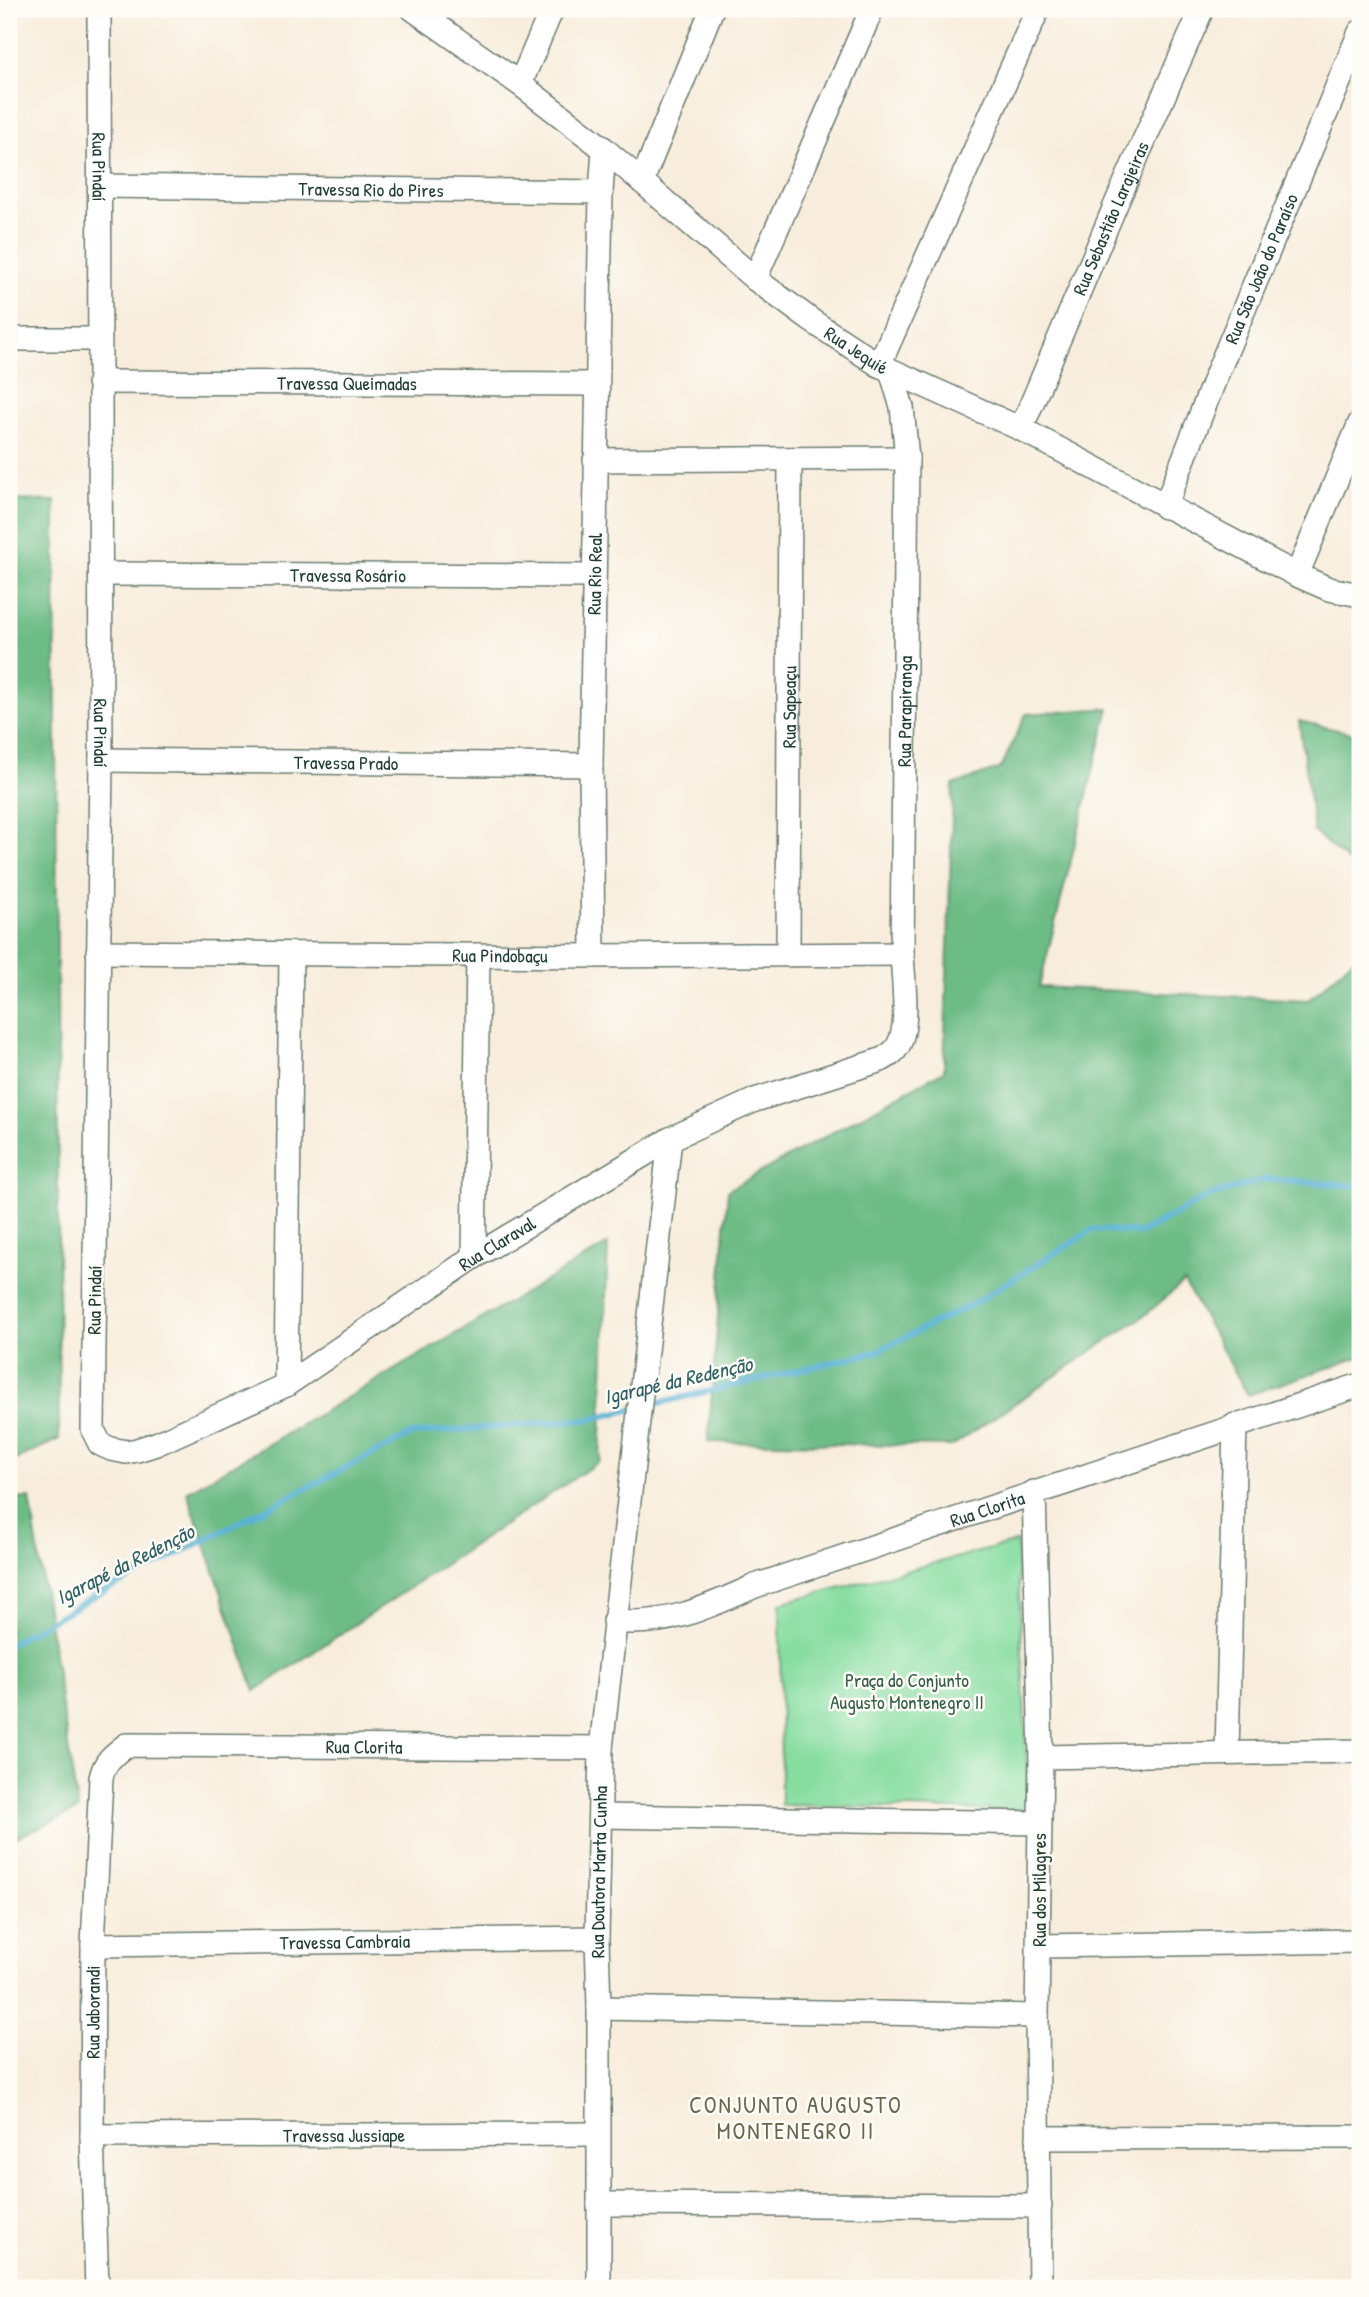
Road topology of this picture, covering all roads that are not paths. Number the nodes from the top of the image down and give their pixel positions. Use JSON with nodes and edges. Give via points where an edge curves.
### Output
{"nodes":[{"id":1,"x":99,"y":9,"type":"edge"},
{"id":2,"x":413,"y":9,"type":"edge"},
{"id":3,"x":552,"y":9,"type":"edge"},
{"id":4,"x":712,"y":9,"type":"edge"},
{"id":5,"x":872,"y":9,"type":"edge"},
{"id":6,"x":1038,"y":9,"type":"edge"},
{"id":7,"x":1202,"y":9,"type":"edge"},
{"id":8,"x":1360,"y":32,"type":"edge"},
{"id":9,"x":520,"y":84,"type":"junction"},
{"id":10,"x":604,"y":149,"type":"junction"},
{"id":11,"x":642,"y":181,"type":"junction"},
{"id":12,"x":100,"y":186,"type":"junction"},
{"id":13,"x":601,"y":192,"type":"junction"},
{"id":14,"x":755,"y":279,"type":"junction"},
{"id":15,"x":9,"y":339,"type":"edge"},
{"id":16,"x":99,"y":339,"type":"junction"},
{"id":17,"x":885,"y":368,"type":"junction"},
{"id":18,"x":99,"y":382,"type":"junction"},
{"id":19,"x":597,"y":384,"type":"junction"},
{"id":20,"x":1360,"y":422,"type":"edge"},
{"id":21,"x":1021,"y":429,"type":"junction"},
{"id":22,"x":906,"y":458,"type":"junction"},
{"id":23,"x":790,"y":459,"type":"junction"},
{"id":24,"x":595,"y":460,"type":"junction"},
{"id":25,"x":1165,"y":507,"type":"junction"},
{"id":26,"x":101,"y":574,"type":"junction"},
{"id":27,"x":1297,"y":575,"type":"junction"},
{"id":28,"x":593,"y":576,"type":"junction"},
{"id":29,"x":1360,"y":595,"type":"edge"},
{"id":30,"x":101,"y":760,"type":"junction"},
{"id":31,"x":591,"y":765,"type":"junction"},
{"id":32,"x":98,"y":952,"type":"junction"},
{"id":33,"x":902,"y":954,"type":"junction"},
{"id":34,"x":291,"y":955,"type":"junction"},
{"id":35,"x":478,"y":955,"type":"junction"},
{"id":36,"x":788,"y":955,"type":"junction"},
{"id":37,"x":593,"y":956,"type":"junction"},
{"id":38,"x":893,"y":1052,"type":"joint"},
{"id":39,"x":670,"y":1139,"type":"junction"},
{"id":40,"x":474,"y":1257,"type":"junction"},
{"id":41,"x":286,"y":1385,"type":"junction"},
{"id":42,"x":1360,"y":1385,"type":"edge"},
{"id":43,"x":1235,"y":1425,"type":"junction"},
{"id":44,"x":111,"y":1449,"type":"joint"},
{"id":45,"x":1034,"y":1492,"type":"junction"},
{"id":46,"x":614,"y":1621,"type":"junction"},
{"id":47,"x":127,"y":1745,"type":"joint"},
{"id":48,"x":601,"y":1748,"type":"junction"},
{"id":49,"x":1360,"y":1751,"type":"edge"},
{"id":50,"x":1227,"y":1753,"type":"junction"},
{"id":51,"x":1041,"y":1757,"type":"junction"},
{"id":52,"x":600,"y":1816,"type":"junction"},
{"id":53,"x":1039,"y":1823,"type":"junction"},
{"id":54,"x":597,"y":1938,"type":"junction"},
{"id":55,"x":1360,"y":1941,"type":"edge"},
{"id":56,"x":93,"y":1945,"type":"junction"},
{"id":57,"x":1040,"y":1946,"type":"junction"},
{"id":58,"x":599,"y":2008,"type":"junction"},
{"id":59,"x":1037,"y":2016,"type":"junction"},
{"id":60,"x":597,"y":2134,"type":"junction"},
{"id":61,"x":92,"y":2136,"type":"junction"},
{"id":62,"x":1360,"y":2137,"type":"edge"},
{"id":63,"x":1038,"y":2138,"type":"junction"},
{"id":64,"x":598,"y":2204,"type":"junction"},
{"id":65,"x":1040,"y":2206,"type":"junction"},
{"id":66,"x":97,"y":2288,"type":"edge"},
{"id":67,"x":599,"y":2288,"type":"edge"},
{"id":68,"x":1040,"y":2288,"type":"edge"}],
"edges":[{"from":1,"to":12,"type":"street","name":"Rua Pindaí"},
{"from":2,"to":9,"type":"street","name":"Rua Jequié"},
{"from":3,"to":9,"type":"street"},
{"from":4,"to":11,"type":"street"},
{"from":5,"to":14,"type":"street"},
{"from":6,"to":17,"type":"street"},
{"from":7,"to":21,"type":"street","name":"Rua Sebastião Larajeiras"},
{"from":8,"to":25,"type":"street","name":"Rua São João do Paraíso"},
{"from":9,"to":10,"type":"street","name":"Rua Jequié"},
{"from":10,"to":11,"type":"street","name":"Rua Jequié"},
{"from":10,"to":13,"type":"street"},
{"from":11,"to":14,"type":"street","name":"Rua Jequié"},
{"from":12,"to":13,"type":"street","name":"Travessa Rio do Pires"},
{"from":12,"to":16,"type":"street","name":"Rua Pindaí"},
{"from":13,"to":19,"type":"street","name":"Rua Rio Real"},
{"from":14,"to":17,"type":"street","name":"Rua Jequié"},
{"from":15,"to":16,"type":"street"},
{"from":16,"to":18,"type":"street","name":"Rua Pindaí"},
{"from":17,"to":21,"type":"street","name":"Rua Jequié"},
{"from":17,"to":22,"type":"street","name":"Rua Parapiranga","via":[[902,408]]},
{"from":18,"to":19,"type":"street","name":"Travessa Queimadas"},
{"from":18,"to":26,"type":"street","name":"Rua Pindaí"},
{"from":19,"to":24,"type":"street","name":"Rua Rio Real"},
{"from":20,"to":27,"type":"street"},
{"from":21,"to":25,"type":"street","name":"Rua Jequié"},
{"from":22,"to":23,"type":"street"},
{"from":22,"to":33,"type":"street","name":"Rua Parapiranga"},
{"from":23,"to":24,"type":"street"},
{"from":23,"to":36,"type":"street","name":"Rua Sapeaçu"},
{"from":24,"to":28,"type":"street","name":"Rua Rio Real"},
{"from":25,"to":27,"type":"street","name":"Rua Jequié"},
{"from":26,"to":28,"type":"street","name":"Travessa Rosário"},
{"from":26,"to":30,"type":"street","name":"Rua Pindaí"},
{"from":27,"to":29,"type":"street","name":"Rua Jequié","via":[[1329,589]]},
{"from":28,"to":31,"type":"street","name":"Rua Rio Real"},
{"from":30,"to":31,"type":"street","name":"Travessa Prado"},
{"from":30,"to":32,"type":"street","name":"Rua Pindaí"},
{"from":31,"to":37,"type":"street","name":"Rua Rio Real"},
{"from":32,"to":34,"type":"street","name":"Rua Pindobaçu"},
{"from":32,"to":44,"type":"street","name":"Rua Pindaí","via":[[93,1430],[100,1444]]},
{"from":33,"to":36,"type":"street","name":"Rua Pindobaçu"},
{"from":33,"to":38,"type":"street","name":"Rua Parapiranga","via":[[904,1030]]},
{"from":34,"to":35,"type":"street","name":"Rua Pindobaçu"},
{"from":34,"to":41,"type":"street"},
{"from":35,"to":37,"type":"street","name":"Rua Pindobaçu"},
{"from":35,"to":40,"type":"street"},
{"from":36,"to":37,"type":"street","name":"Rua Pindobaçu"},
{"from":38,"to":39,"type":"street","name":"Rua Claraval","via":[[881,1060],[755,1100]]},
{"from":39,"to":40,"type":"street","name":"Rua Claraval"},
{"from":39,"to":46,"type":"street","name":"Rua Doutora Marta Cunha"},
{"from":40,"to":41,"type":"street","name":"Rua Claraval"},
{"from":41,"to":44,"type":"street","name":"Rua Claraval","via":[[156,1444],[126,1452]]},
{"from":42,"to":43,"type":"street","name":"Rua Clorita"},
{"from":43,"to":45,"type":"street","name":"Rua Clorita"},
{"from":43,"to":50,"type":"street"},
{"from":45,"to":46,"type":"street","name":"Rua Clorita","via":[[755,1586],[675,1619]]},
{"from":45,"to":51,"type":"street","name":"Rua dos Milagres"},
{"from":46,"to":48,"type":"street","name":"Rua Doutora Marta Cunha"},
{"from":47,"to":48,"type":"street","name":"Rua Clorita"},
{"from":47,"to":56,"type":"street","name":"Rua Jaborandi","via":[[103,1767]]},
{"from":48,"to":52,"type":"street","name":"Rua Doutora Marta Cunha"},
{"from":49,"to":50,"type":"street"},
{"from":50,"to":51,"type":"street"},
{"from":51,"to":53,"type":"street","name":"Rua dos Milagres"},
{"from":52,"to":53,"type":"street"},
{"from":52,"to":54,"type":"street","name":"Rua Doutora Marta Cunha"},
{"from":53,"to":57,"type":"street","name":"Rua dos Milagres"},
{"from":54,"to":56,"type":"street","name":"Travessa Cambraia"},
{"from":54,"to":58,"type":"street","name":"Rua Doutora Marta Cunha"},
{"from":55,"to":57,"type":"street"},
{"from":56,"to":61,"type":"street","name":"Rua Jaborandi"},
{"from":57,"to":59,"type":"street","name":"Rua dos Milagres"},
{"from":58,"to":59,"type":"street"},
{"from":58,"to":60,"type":"street","name":"Rua Doutora Marta Cunha"},
{"from":59,"to":63,"type":"street","name":"Rua dos Milagres"},
{"from":60,"to":61,"type":"street","name":"Travessa Jussiape"},
{"from":60,"to":64,"type":"street","name":"Rua Doutora Marta Cunha"},
{"from":61,"to":66,"type":"street","name":"Rua Jaborandi"},
{"from":62,"to":63,"type":"street"},
{"from":63,"to":65,"type":"street","name":"Rua dos Milagres"},
{"from":64,"to":65,"type":"street"},
{"from":64,"to":67,"type":"street","name":"Rua Doutora Marta Cunha"},
{"from":65,"to":68,"type":"street","name":"Rua dos Milagres"}]}
